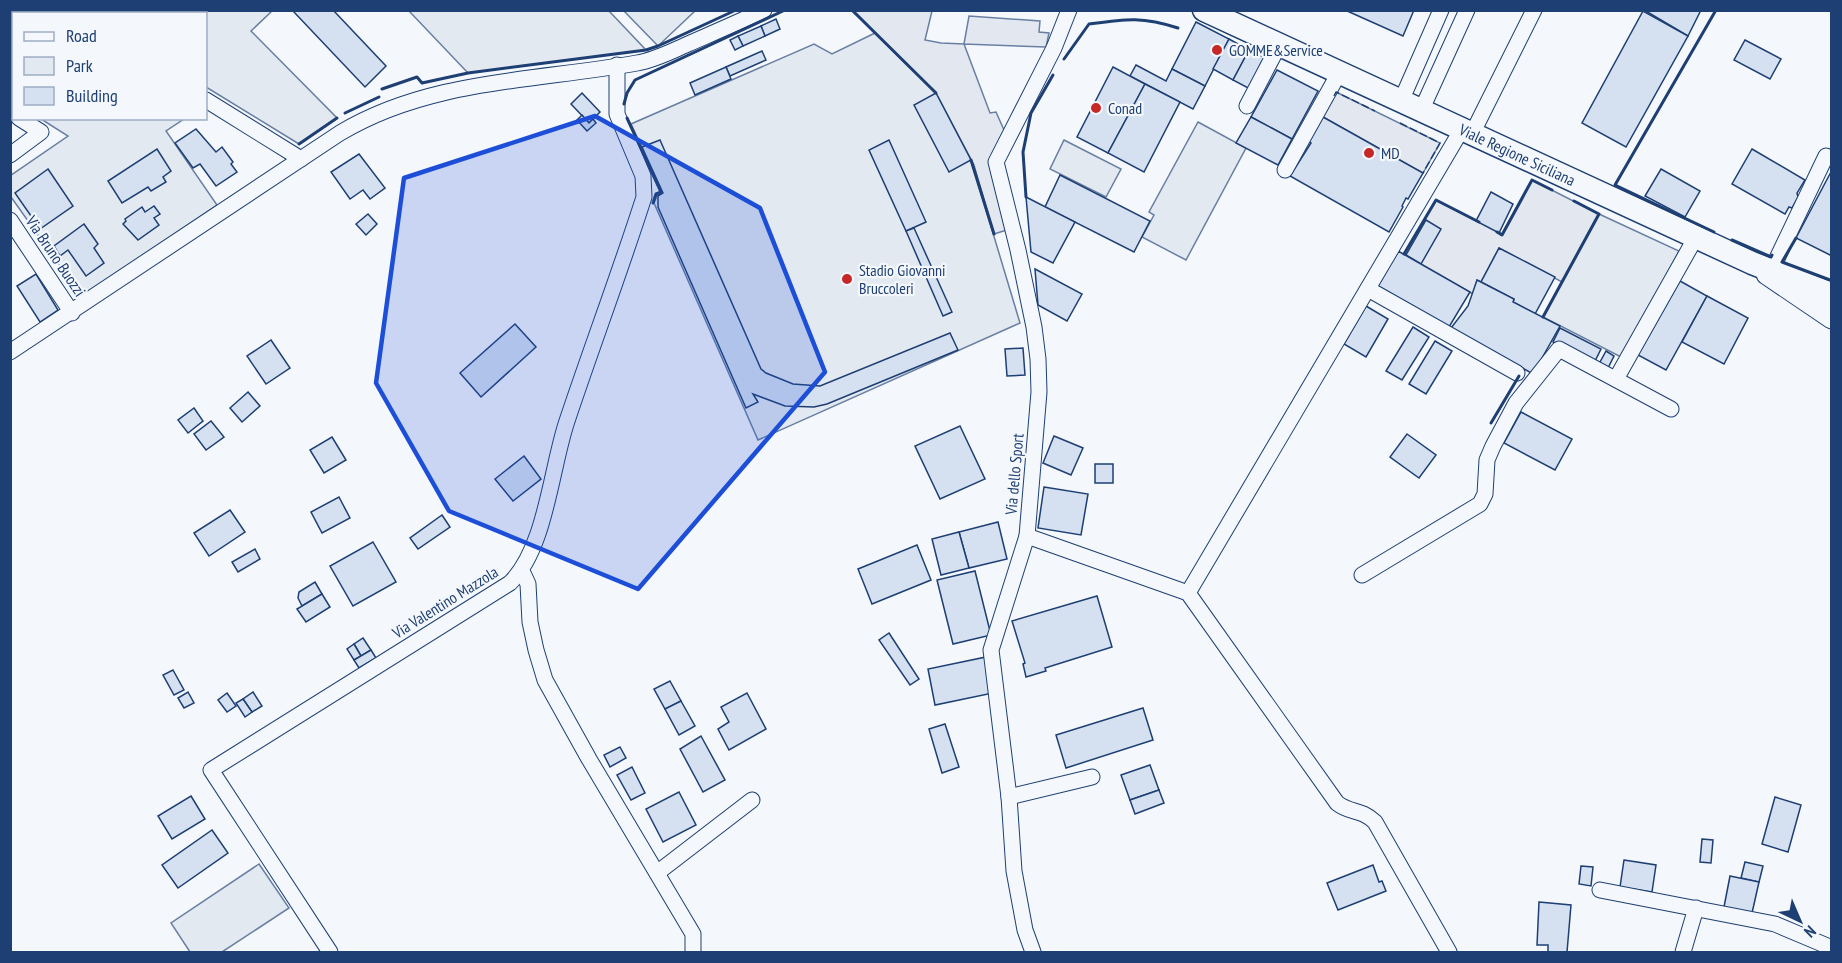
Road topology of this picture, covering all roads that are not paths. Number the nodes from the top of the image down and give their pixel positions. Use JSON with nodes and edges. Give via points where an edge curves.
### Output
{"nodes":[{"id":1,"x":764,"y":10,"type":"edge"},
{"id":2,"x":1069,"y":10,"type":"edge"},
{"id":3,"x":1204,"y":10,"type":"edge"},
{"id":4,"x":1442,"y":10,"type":"edge"},
{"id":5,"x":1467,"y":10,"type":"edge"},
{"id":6,"x":1534,"y":10,"type":"edge"},
{"id":7,"x":1279,"y":45,"type":"junction"},
{"id":8,"x":617,"y":65,"type":"junction"},
{"id":9,"x":1339,"y":73,"type":"junction"},
{"id":10,"x":207,"y":101,"type":"edge"},
{"id":11,"x":1401,"y":101,"type":"junction"},
{"id":12,"x":1247,"y":106,"type":"dead end"},
{"id":13,"x":1421,"y":111,"type":"junction"},
{"id":14,"x":22,"y":120,"type":"edge"},
{"id":15,"x":1467,"y":132,"type":"junction"},
{"id":16,"x":10,"y":155,"type":"edge"},
{"id":17,"x":1826,"y":156,"type":"dead end"},
{"id":18,"x":301,"y":159,"type":"junction"},
{"id":19,"x":1285,"y":170,"type":"dead end"},
{"id":20,"x":10,"y":220,"type":"edge"},
{"id":21,"x":1695,"y":237,"type":"junction"},
{"id":22,"x":1761,"y":267,"type":"junction"},
{"id":23,"x":1368,"y":289,"type":"junction"},
{"id":24,"x":1832,"y":294,"type":"edge"},
{"id":25,"x":72,"y":313,"type":"junction"},
{"id":26,"x":1832,"y":318,"type":"edge"},
{"id":27,"x":10,"y":352,"type":"edge"},
{"id":28,"x":1516,"y":373,"type":"dead end"},
{"id":29,"x":1616,"y":380,"type":"junction"},
{"id":30,"x":1671,"y":409,"type":"dead end"},
{"id":31,"x":1027,"y":536,"type":"junction"},
{"id":32,"x":522,"y":571,"type":"junction"},
{"id":33,"x":1362,"y":575,"type":"dead end"},
{"id":34,"x":1188,"y":593,"type":"junction"},
{"id":35,"x":1092,"y":777,"type":"dead end"},
{"id":36,"x":1009,"y":797,"type":"junction"},
{"id":37,"x":752,"y":800,"type":"dead end"},
{"id":38,"x":657,"y":873,"type":"junction"},
{"id":39,"x":1600,"y":890,"type":"dead end"},
{"id":40,"x":1696,"y":908,"type":"junction"},
{"id":41,"x":1832,"y":948,"type":"edge"},
{"id":42,"x":330,"y":952,"type":"edge"},
{"id":43,"x":693,"y":952,"type":"edge"},
{"id":44,"x":1034,"y":952,"type":"edge"},
{"id":45,"x":1449,"y":952,"type":"edge"},
{"id":46,"x":1683,"y":952,"type":"edge"}],
"edges":[{"from":1,"to":8,"type":"street","via":[[657,57]]},
{"from":2,"to":31,"type":"street","name":"Via dello Sport","via":[[996,162],[1018,250],[1038,359],[1039,392]]},
{"from":3,"to":7,"type":"main road","name":"Viale Regione Siciliana"},
{"from":4,"to":11,"type":"street"},
{"from":5,"to":13,"type":"street"},
{"from":6,"to":15,"type":"street"},
{"from":7,"to":9,"type":"main road","name":"Viale Regione Siciliana"},
{"from":7,"to":12,"type":"street"},
{"from":8,"to":18,"type":"street","via":[[434,95],[362,121]]},
{"from":8,"to":32,"type":"street","name":"Via Valentino Mazzola","via":[[617,114],[643,176],[644,197],[566,424],[535,543]]},
{"from":9,"to":11,"type":"main road","name":"Viale Regione Siciliana"},
{"from":9,"to":19,"type":"street"},
{"from":10,"to":18,"type":"street"},
{"from":11,"to":13,"type":"main road","name":"Viale Regione Siciliana"},
{"from":13,"to":15,"type":"main road","name":"Viale Regione Siciliana"},
{"from":14,"to":16,"type":"street","via":[[41,132]]},
{"from":15,"to":21,"type":"main road","name":"Viale Regione Siciliana"},
{"from":15,"to":23,"type":"street"},
{"from":17,"to":22,"type":"street"},
{"from":18,"to":25,"type":"street"},
{"from":20,"to":25,"type":"street","name":"Via Bruno Buozzi"},
{"from":21,"to":22,"type":"main road","name":"Viale Regione Siciliana"},
{"from":21,"to":29,"type":"street"},
{"from":22,"to":24,"type":"main road","name":"Viale Regione Siciliana"},
{"from":22,"to":26,"type":"street"},
{"from":23,"to":28,"type":"street"},
{"from":23,"to":34,"type":"street"},
{"from":25,"to":27,"type":"street"},
{"from":29,"to":30,"type":"street"},
{"from":29,"to":33,"type":"street","via":[[1559,349],[1516,403],[1493,446],[1480,504]]},
{"from":31,"to":34,"type":"street"},
{"from":31,"to":36,"type":"street","name":"Via dello Sport","via":[[991,650]]},
{"from":32,"to":38,"type":"street","via":[[528,584],[530,622],[545,680]]},
{"from":32,"to":42,"type":"street","name":"Via Valentino Mazzola","via":[[510,583],[211,770]]},
{"from":34,"to":45,"type":"street","via":[[1337,803],[1344,809],[1366,814],[1375,822]]},
{"from":35,"to":36,"type":"street"},
{"from":36,"to":44,"type":"street","name":"Via dello Sport","via":[[1014,871],[1025,930]]},
{"from":37,"to":38,"type":"street"},
{"from":38,"to":43,"type":"street","via":[[693,934]]},
{"from":39,"to":40,"type":"street"},
{"from":40,"to":41,"type":"street","via":[[1775,924]]},
{"from":40,"to":46,"type":"street"}]}
